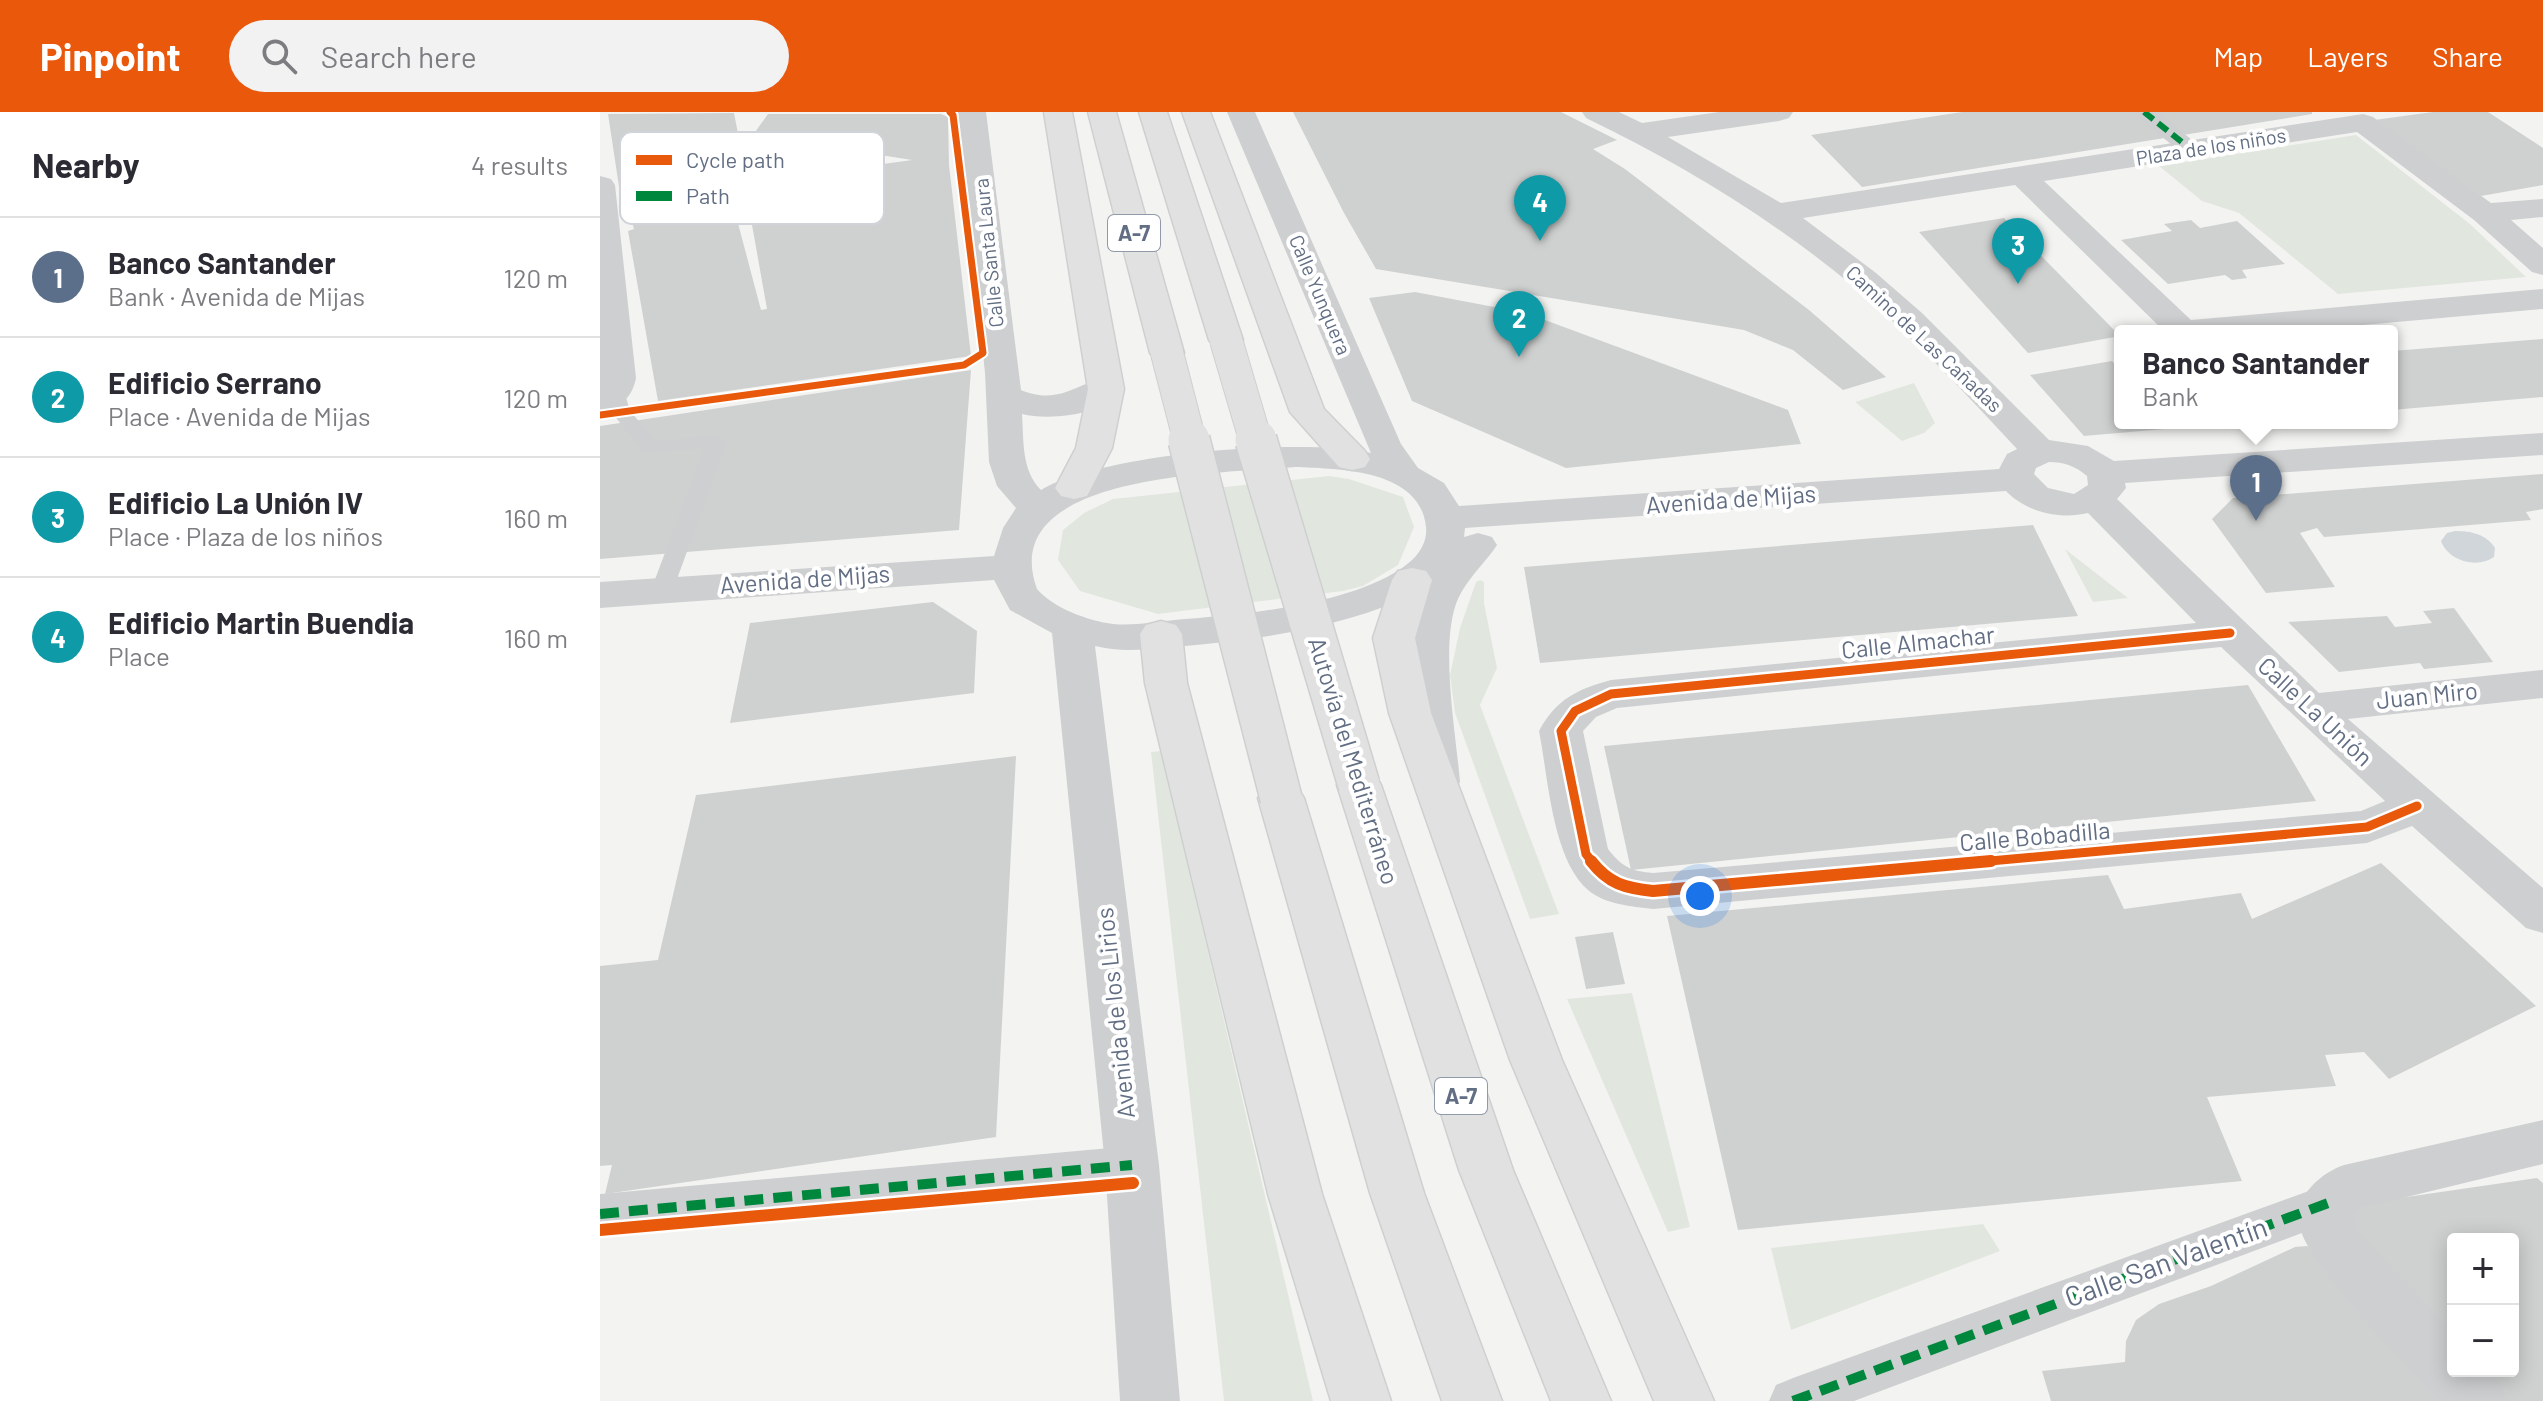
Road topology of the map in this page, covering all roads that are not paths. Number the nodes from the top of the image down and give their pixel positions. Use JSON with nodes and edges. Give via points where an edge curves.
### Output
{"nodes":[{"id":1,"x":972,"y":112,"type":"edge"},
{"id":2,"x":1058,"y":112,"type":"edge"},
{"id":3,"x":1102,"y":112,"type":"edge"},
{"id":4,"x":1153,"y":112,"type":"edge"},
{"id":5,"x":1196,"y":112,"type":"edge"},
{"id":6,"x":1241,"y":112,"type":"edge"},
{"id":7,"x":1596,"y":112,"type":"edge"},
{"id":8,"x":1779,"y":112,"type":"edge"},
{"id":9,"x":2144,"y":112,"type":"edge"},
{"id":10,"x":1640,"y":132,"type":"junction"},
{"id":11,"x":2192,"y":150,"type":"junction"},
{"id":12,"x":2023,"y":177,"type":"junction"},
{"id":13,"x":600,"y":185,"type":"edge"},
{"id":14,"x":2543,"y":208,"type":"edge"},
{"id":15,"x":1776,"y":213,"type":"junction"},
{"id":16,"x":2485,"y":213,"type":"junction"},
{"id":17,"x":2543,"y":265,"type":"edge"},
{"id":18,"x":2543,"y":299,"type":"edge"},
{"id":19,"x":2177,"y":325,"type":"edge"},
{"id":20,"x":2250,"y":325,"type":"edge"},
{"id":21,"x":1106,"y":389,"type":"junction"},
{"id":22,"x":1002,"y":395,"type":"junction"},
{"id":23,"x":608,"y":397,"type":"edge"},
{"id":24,"x":2543,"y":444,"type":"edge"},
{"id":25,"x":1352,"y":459,"type":"junction"},
{"id":26,"x":2027,"y":465,"type":"junction"},
{"id":27,"x":1404,"y":474,"type":"junction"},
{"id":28,"x":2100,"y":486,"type":"junction"},
{"id":29,"x":1074,"y":488,"type":"junction"},
{"id":30,"x":1038,"y":509,"type":"junction"},
{"id":31,"x":1535,"y":514,"type":"junction"},
{"id":32,"x":1447,"y":518,"type":"junction"},
{"id":33,"x":1010,"y":567,"type":"junction"},
{"id":34,"x":1412,"y":580,"type":"junction"},
{"id":35,"x":662,"y":590,"type":"junction"},
{"id":36,"x":600,"y":595,"type":"edge"},
{"id":37,"x":1072,"y":626,"type":"junction"},
{"id":38,"x":2230,"y":633,"type":"junction"},
{"id":39,"x":1161,"y":634,"type":"junction"},
{"id":40,"x":2543,"y":684,"type":"edge"},
{"id":41,"x":2311,"y":708,"type":"junction"},
{"id":42,"x":1438,"y":789,"type":"junction"},
{"id":43,"x":2417,"y":806,"type":"junction"},
{"id":44,"x":1653,"y":891,"type":"joint"},
{"id":45,"x":2543,"y":915,"type":"edge"},
{"id":46,"x":2541,"y":1145,"type":"edge"},
{"id":47,"x":1132,"y":1165,"type":"junction"},
{"id":48,"x":2331,"y":1202,"type":"junction"},
{"id":49,"x":600,"y":1214,"type":"edge"},
{"id":50,"x":1150,"y":1401,"type":"edge"},
{"id":51,"x":1361,"y":1401,"type":"edge"},
{"id":52,"x":1472,"y":1401,"type":"edge"},
{"id":53,"x":1581,"y":1401,"type":"edge"},
{"id":54,"x":1684,"y":1401,"type":"edge"},
{"id":55,"x":1793,"y":1401,"type":"edge"},
{"id":56,"x":2478,"y":1401,"type":"edge"}],
"edges":[{"from":1,"to":22,"type":"street","name":"Calle Santa Laura"},
{"from":2,"to":21,"type":"highway"},
{"from":3,"to":52,"type":"highway","number":"A-7","bridge":true,"via":[[1281,798],[1397,1193]]},
{"from":4,"to":53,"type":"highway","name":"Autovía del Mediterráneo","number":"A-7","bridge":true,"via":[[1359,785],[1486,1170]]},
{"from":5,"to":25,"type":"highway","via":[[1308,412]]},
{"from":6,"to":27,"type":"street","name":"Calle Yunquera","via":[[1383,445]]},
{"from":7,"to":10,"type":"street","name":"Camino de Las Cañadas"},
{"from":8,"to":10,"type":"street"},
{"from":9,"to":11,"type":"street"},
{"from":10,"to":15,"type":"street","name":"Camino de Las Cañadas"},
{"from":11,"to":12,"type":"street","name":"Plaza de los niños"},
{"from":11,"to":16,"type":"street","name":"Plaza de los niños","via":[[2363,123]]},
{"from":12,"to":15,"type":"street","name":"Plaza de los niños"},
{"from":12,"to":19,"type":"street"},
{"from":13,"to":23,"type":"street","via":[[619,378]]},
{"from":14,"to":16,"type":"street"},
{"from":15,"to":26,"type":"street","name":"Camino de Las Cañadas","via":[[1866,281]]},
{"from":16,"to":17,"type":"street","name":"Plaza de los niños"},
{"from":18,"to":20,"type":"street"},
{"from":21,"to":22,"type":"street","via":[[1052,408],[1030,407]]},
{"from":21,"to":29,"type":"highway","via":[[1094,448]]},
{"from":22,"to":30,"type":"street","name":"Calle Santa Laura","via":[[1007,462],[1016,486]]},
{"from":23,"to":35,"type":"lane","via":[[651,447],[717,442]]},
{"from":24,"to":28,"type":"street"},
{"from":25,"to":27,"type":"street"},
{"from":25,"to":29,"type":"street","via":[[1295,456],[1143,473]]},
{"from":26,"to":28,"type":"street","via":[[2070,452],[2097,464]]},
{"from":26,"to":28,"type":"street","via":[[2030,494],[2056,504],[2084,503]]},
{"from":26,"to":31,"type":"street","name":"Avenida de Mijas"},
{"from":27,"to":32,"type":"street","via":[[1433,494]]},
{"from":28,"to":38,"type":"street","name":"Calle La Unión"},
{"from":29,"to":30,"type":"street"},
{"from":30,"to":33,"type":"street","via":[[1022,526]]},
{"from":31,"to":32,"type":"street","name":"Avenida de Mijas"},
{"from":31,"to":42,"type":"street","via":[[1508,523],[1469,553],[1434,609]]},
{"from":32,"to":34,"type":"street","via":[[1446,537],[1435,559]]},
{"from":33,"to":35,"type":"street","name":"Avenida de Mijas"},
{"from":33,"to":37,"type":"street","via":[[1024,601]]},
{"from":34,"to":39,"type":"street","via":[[1347,607],[1252,627]]},
{"from":34,"to":42,"type":"highway","via":[[1394,638],[1410,713]]},
{"from":35,"to":36,"type":"street","name":"Avenida de Mijas"},
{"from":37,"to":39,"type":"street","via":[[1112,637]]},
{"from":37,"to":47,"type":"street","name":"Avenida de los Lirios"},
{"from":38,"to":41,"type":"street","name":"Calle La Unión"},
{"from":38,"to":44,"type":"street","name":"Calle Almachar","via":[[1611,694],[1580,705],[1561,731],[1586,854],[1604,877],[1624,888]]},
{"from":39,"to":51,"type":"highway","via":[[1166,683],[1295,1194]]},
{"from":40,"to":41,"type":"street","name":"Juan Miro"},
{"from":41,"to":43,"type":"street","name":"Calle La Unión"},
{"from":42,"to":54,"type":"highway","via":[[1536,1060]]},
{"from":43,"to":44,"type":"street","name":"Calle Bobadilla","via":[[2367,827]]},
{"from":43,"to":45,"type":"street","name":"Calle La Unión"},
{"from":46,"to":48,"type":"street","name":"Calle San Valentín","via":[[2344,1188]]},
{"from":47,"to":49,"type":"street"},
{"from":47,"to":50,"type":"street","name":"Avenida de los Lirios"},
{"from":48,"to":55,"type":"street","name":"Calle San Valentín"},
{"from":48,"to":56,"type":"street","via":[[2326,1223],[2338,1248]]}]}
